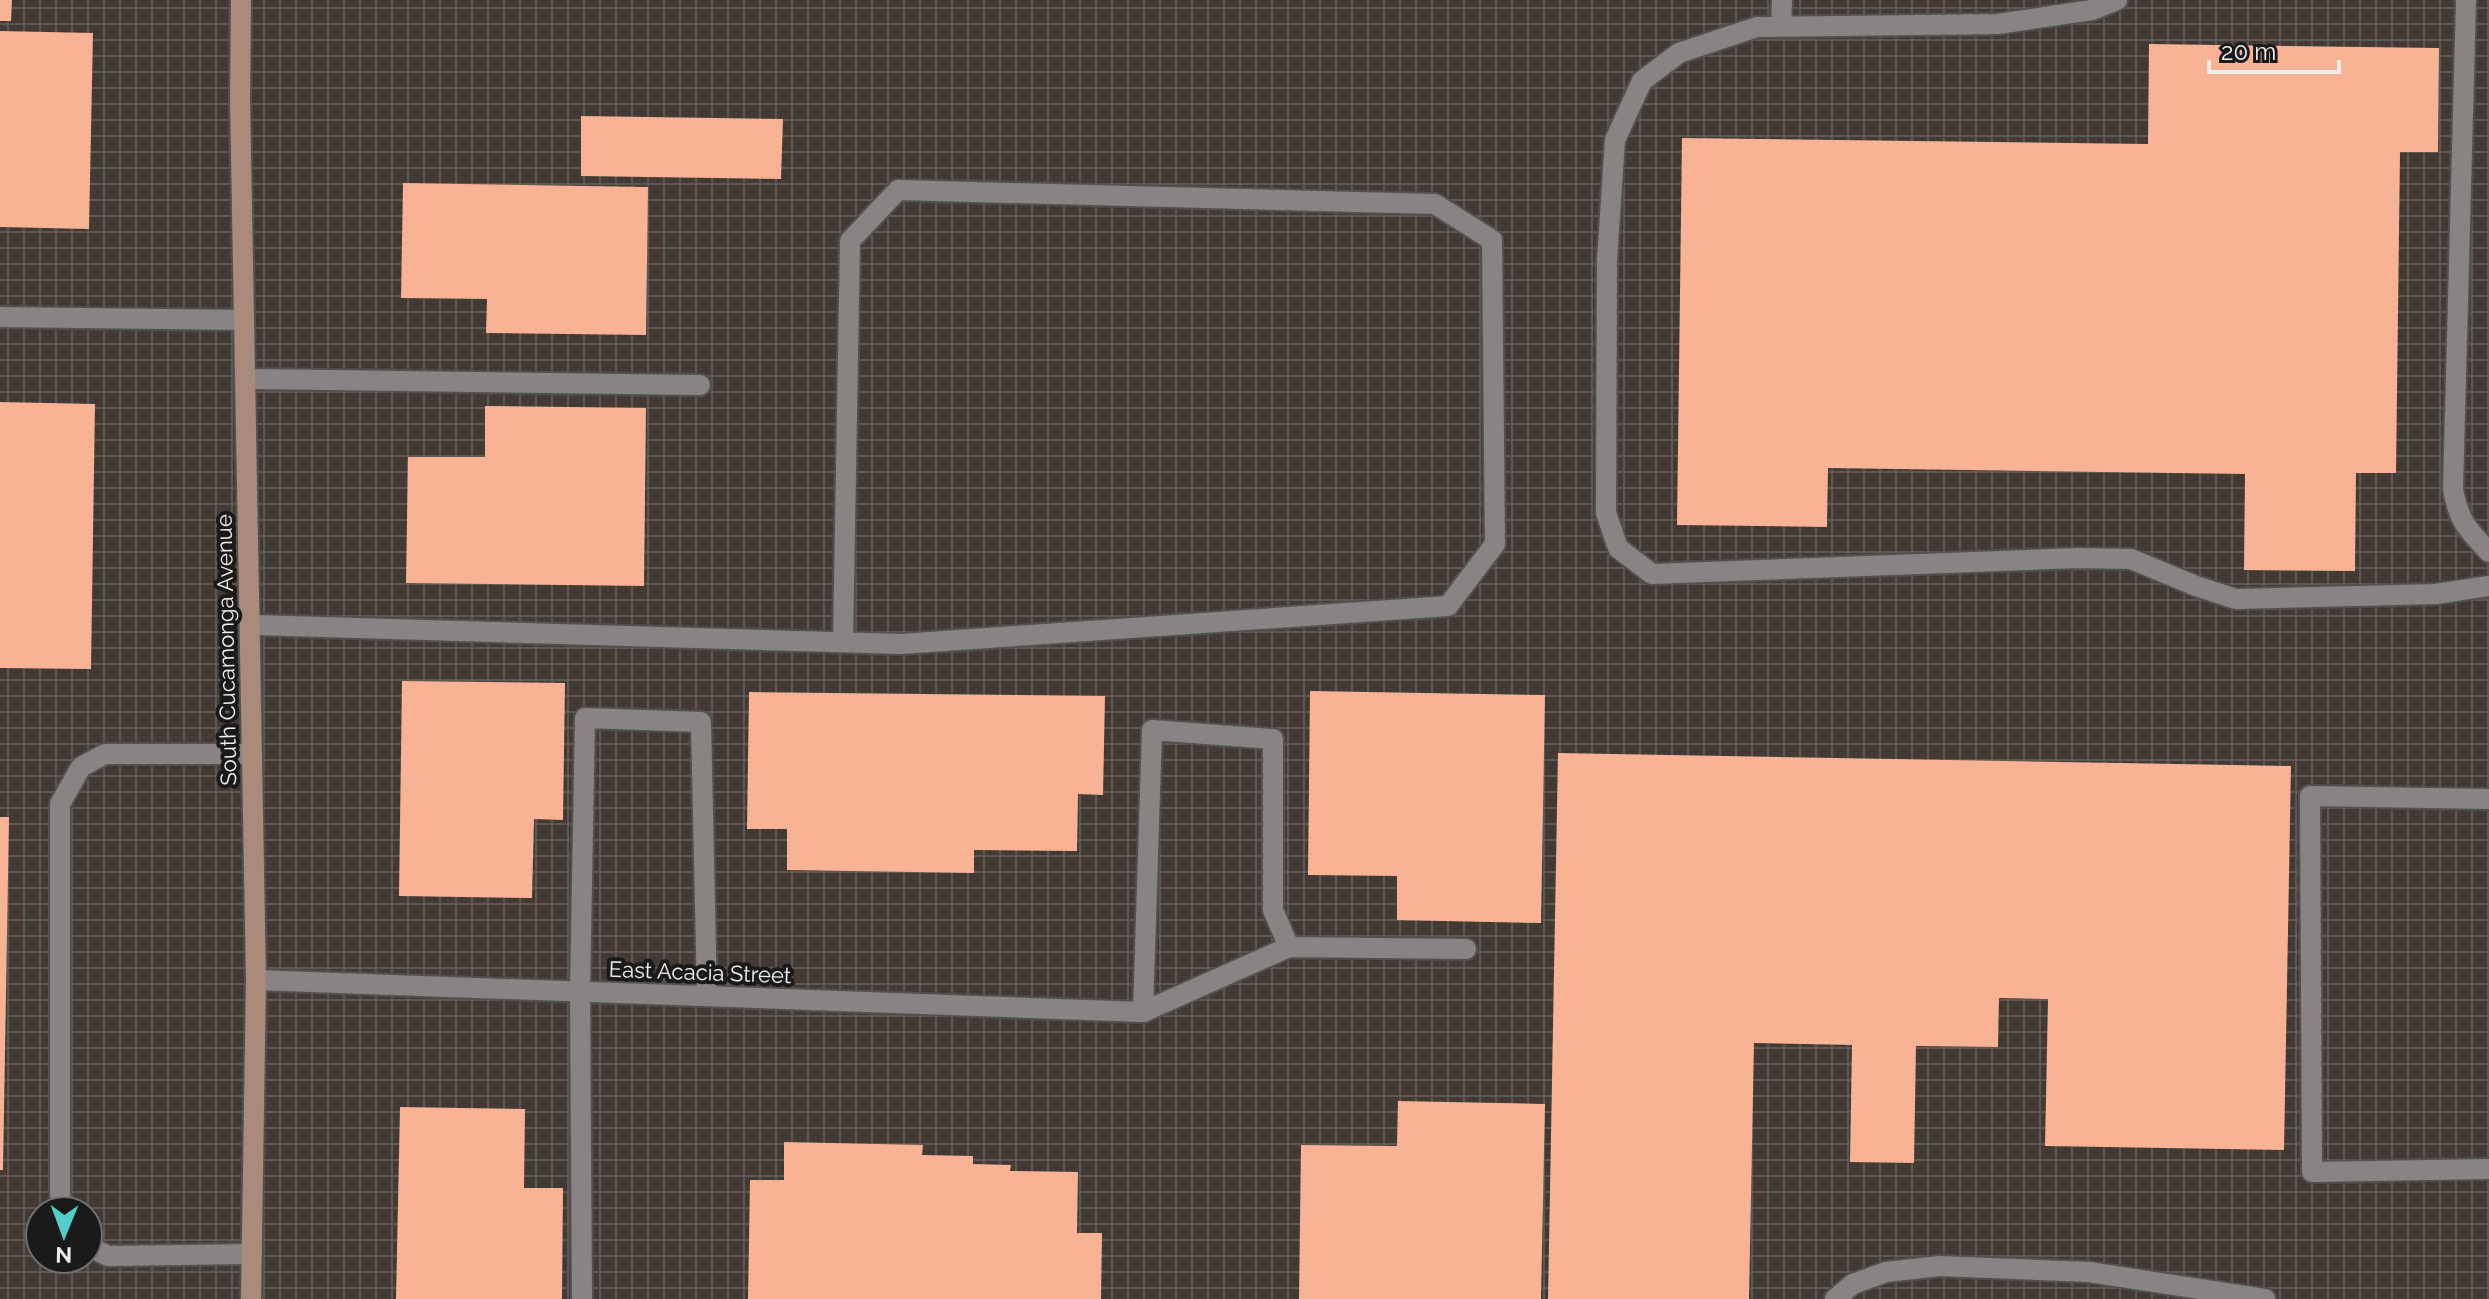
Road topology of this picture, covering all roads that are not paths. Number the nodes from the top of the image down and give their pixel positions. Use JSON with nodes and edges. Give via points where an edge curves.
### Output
{"nodes":[{"id":1,"x":241,"y":0,"type":"edge"},
{"id":2,"x":1782,"y":0,"type":"edge"},
{"id":3,"x":2117,"y":0,"type":"edge"},
{"id":4,"x":2466,"y":0,"type":"edge"},
{"id":5,"x":1781,"y":26,"type":"junction"},
{"id":6,"x":0,"y":317,"type":"edge"},
{"id":7,"x":244,"y":320,"type":"junction"},
{"id":8,"x":245,"y":379,"type":"junction"},
{"id":9,"x":700,"y":385,"type":"dead end"},
{"id":10,"x":2489,"y":552,"type":"edge"},
{"id":11,"x":2489,"y":586,"type":"edge"},
{"id":12,"x":250,"y":625,"type":"junction"},
{"id":13,"x":843,"y":642,"type":"junction"},
{"id":14,"x":252,"y":754,"type":"junction"},
{"id":15,"x":2489,"y":799,"type":"edge"},
{"id":16,"x":1289,"y":947,"type":"junction"},
{"id":17,"x":1466,"y":949,"type":"dead end"},
{"id":18,"x":256,"y":980,"type":"junction"},
{"id":19,"x":580,"y":992,"type":"junction"},
{"id":20,"x":707,"y":996,"type":"junction"},
{"id":21,"x":1143,"y":1012,"type":"junction"},
{"id":22,"x":2489,"y":1169,"type":"edge"},
{"id":23,"x":60,"y":1195,"type":"edge"},
{"id":24,"x":104,"y":1254,"type":"edge"},
{"id":25,"x":252,"y":1254,"type":"junction"},
{"id":26,"x":251,"y":1299,"type":"edge"},
{"id":27,"x":582,"y":1299,"type":"edge"},
{"id":28,"x":1835,"y":1299,"type":"edge"},
{"id":29,"x":2265,"y":1299,"type":"edge"}],
"edges":[{"from":1,"to":7,"type":"street","name":"South Cucamonga Avenue"},
{"from":2,"to":5,"type":"street"},
{"from":3,"to":5,"type":"street","via":[[2092,10],[1998,24]]},
{"from":4,"to":10,"type":"street","via":[[2453,489],[2467,530]]},
{"from":5,"to":11,"type":"street","via":[[1757,27],[1679,53],[1642,81],[1615,140],[1607,260],[1606,513],[1618,548],[1652,574],[2078,558],[2131,559],[2236,599],[2436,594]]},
{"from":6,"to":7,"type":"street"},
{"from":7,"to":8,"type":"street","name":"South Cucamonga Avenue"},
{"from":8,"to":9,"type":"street"},
{"from":8,"to":12,"type":"street","name":"South Cucamonga Avenue"},
{"from":12,"to":13,"type":"street"},
{"from":12,"to":14,"type":"street","name":"South Cucamonga Avenue"},
{"from":13,"to":13,"type":"street","via":[[901,644],[1448,606],[1495,544],[1492,240],[1435,204],[898,190],[850,241]]},
{"from":14,"to":18,"type":"street","name":"South Cucamonga Avenue"},
{"from":14,"to":23,"type":"street","via":[[105,754],[81,767],[60,804]]},
{"from":15,"to":22,"type":"street","via":[[2310,796],[2312,1172]]},
{"from":16,"to":17,"type":"street"},
{"from":16,"to":21,"type":"street"},
{"from":16,"to":21,"type":"street","via":[[1273,910],[1273,739],[1152,730]]},
{"from":18,"to":19,"type":"street","name":"East Acacia Street"},
{"from":18,"to":25,"type":"street","name":"South Cucamonga Avenue"},
{"from":19,"to":20,"type":"street","name":"East Acacia Street"},
{"from":19,"to":20,"type":"street","via":[[585,718],[701,722]]},
{"from":19,"to":27,"type":"street"},
{"from":20,"to":21,"type":"street","name":"East Acacia Street"},
{"from":24,"to":25,"type":"street"},
{"from":25,"to":26,"type":"street","name":"South Cucamonga Avenue"},
{"from":28,"to":29,"type":"street","via":[[1853,1284],[1886,1272],[1940,1266],[2089,1272]]}]}
